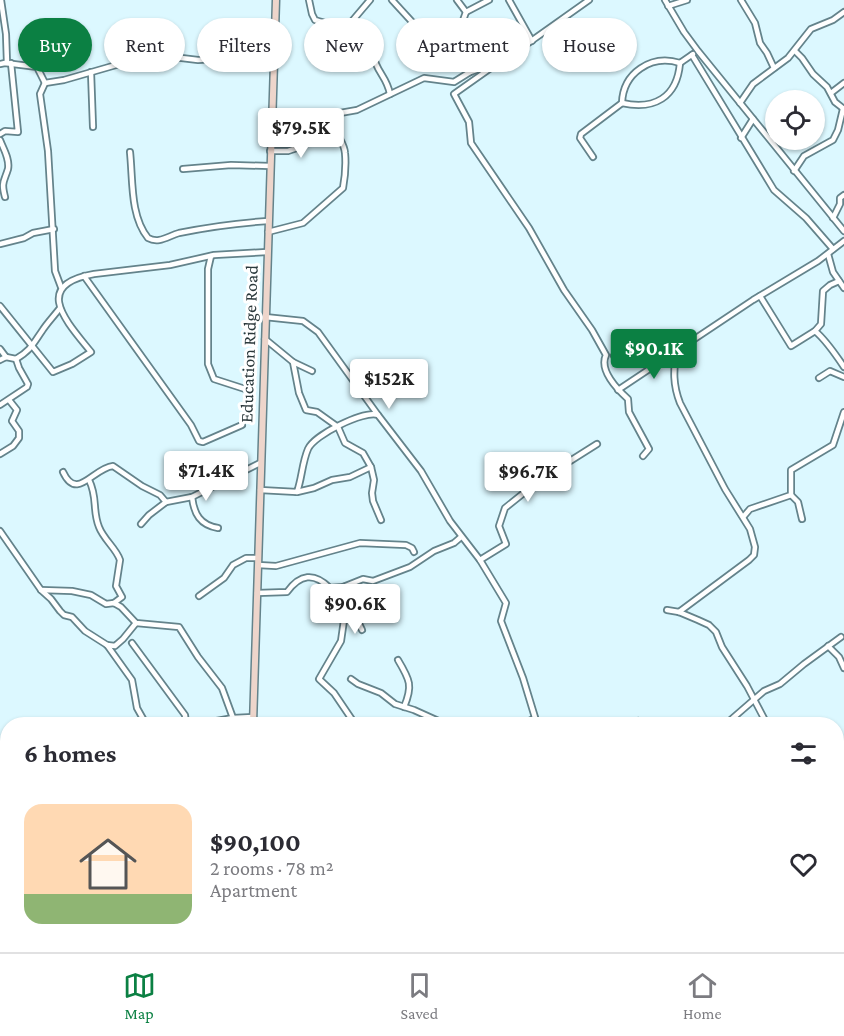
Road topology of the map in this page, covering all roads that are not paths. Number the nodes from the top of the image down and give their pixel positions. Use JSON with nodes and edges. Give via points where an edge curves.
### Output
{"nodes":[{"id":1,"x":1,"y":0,"type":"edge"},
{"id":2,"x":276,"y":0,"type":"edge"},
{"id":3,"x":309,"y":0,"type":"edge"},
{"id":4,"x":370,"y":0,"type":"edge"},
{"id":5,"x":392,"y":0,"type":"edge"},
{"id":6,"x":457,"y":0,"type":"edge"},
{"id":7,"x":489,"y":0,"type":"edge"},
{"id":8,"x":509,"y":0,"type":"edge"},
{"id":9,"x":589,"y":0,"type":"edge"},
{"id":10,"x":665,"y":0,"type":"edge"},
{"id":11,"x":687,"y":0,"type":"edge"},
{"id":12,"x":741,"y":0,"type":"edge"},
{"id":13,"x":669,"y":6,"type":"junction"},
{"id":14,"x":466,"y":12,"type":"junction"},
{"id":15,"x":844,"y":12,"type":"edge"},
{"id":16,"x":275,"y":18,"type":"edge"},
{"id":17,"x":314,"y":18,"type":"edge"},
{"id":18,"x":354,"y":18,"type":"edge"},
{"id":19,"x":408,"y":18,"type":"edge"},
{"id":20,"x":463,"y":18,"type":"edge"},
{"id":21,"x":2,"y":20,"type":"edge"},
{"id":22,"x":532,"y":41,"type":"joint"},
{"id":23,"x":698,"y":51,"type":"junction"},
{"id":24,"x":795,"y":51,"type":"junction"},
{"id":25,"x":692,"y":55,"type":"junction"},
{"id":26,"x":197,"y":60,"type":"edge"},
{"id":27,"x":9,"y":63,"type":"junction"},
{"id":28,"x":680,"y":63,"type":"junction"},
{"id":29,"x":0,"y":64,"type":"edge"},
{"id":30,"x":774,"y":68,"type":"junction"},
{"id":31,"x":91,"y":72,"type":"joint"},
{"id":32,"x":92,"y":72,"type":"edge"},
{"id":33,"x":273,"y":72,"type":"edge"},
{"id":34,"x":381,"y":72,"type":"edge"},
{"id":35,"x":470,"y":72,"type":"edge"},
{"id":36,"x":485,"y":72,"type":"edge"},
{"id":37,"x":45,"y":83,"type":"junction"},
{"id":38,"x":844,"y":83,"type":"edge"},
{"id":39,"x":831,"y":93,"type":"junction"},
{"id":40,"x":390,"y":94,"type":"junction"},
{"id":41,"x":622,"y":103,"type":"junction"},
{"id":42,"x":740,"y":103,"type":"junction"},
{"id":43,"x":844,"y":109,"type":"edge"},
{"id":44,"x":753,"y":119,"type":"junction"},
{"id":45,"x":93,"y":127,"type":"dead end"},
{"id":46,"x":306,"y":129,"type":"dead end"},
{"id":47,"x":0,"y":134,"type":"edge"},
{"id":48,"x":741,"y":138,"type":"junction"},
{"id":49,"x":0,"y":140,"type":"edge"},
{"id":50,"x":270,"y":151,"type":"junction"},
{"id":51,"x":130,"y":152,"type":"dead end"},
{"id":52,"x":593,"y":157,"type":"dead end"},
{"id":53,"x":270,"y":166,"type":"junction"},
{"id":54,"x":183,"y":169,"type":"dead end"},
{"id":55,"x":794,"y":171,"type":"junction"},
{"id":56,"x":2,"y":175,"type":"edge"},
{"id":57,"x":844,"y":195,"type":"edge"},
{"id":58,"x":5,"y":197,"type":"dead end"},
{"id":59,"x":833,"y":218,"type":"junction"},
{"id":60,"x":268,"y":221,"type":"junction"},
{"id":61,"x":54,"y":229,"type":"junction"},
{"id":62,"x":844,"y":231,"type":"edge"},
{"id":63,"x":268,"y":232,"type":"junction"},
{"id":64,"x":844,"y":241,"type":"edge"},
{"id":65,"x":1,"y":245,"type":"edge"},
{"id":66,"x":833,"y":249,"type":"junction"},
{"id":67,"x":267,"y":252,"type":"junction"},
{"id":68,"x":828,"y":254,"type":"junction"},
{"id":69,"x":211,"y":256,"type":"junction"},
{"id":70,"x":84,"y":276,"type":"junction"},
{"id":71,"x":839,"y":282,"type":"junction"},
{"id":72,"x":61,"y":287,"type":"junction"},
{"id":73,"x":844,"y":288,"type":"edge"},
{"id":74,"x":760,"y":296,"type":"junction"},
{"id":75,"x":0,"y":306,"type":"edge"},
{"id":76,"x":60,"y":308,"type":"junction"},
{"id":77,"x":265,"y":316,"type":"junction"},
{"id":78,"x":814,"y":332,"type":"junction"},
{"id":79,"x":265,"y":339,"type":"junction"},
{"id":80,"x":33,"y":346,"type":"junction"},
{"id":81,"x":0,"y":349,"type":"edge"},
{"id":82,"x":677,"y":351,"type":"junction"},
{"id":83,"x":614,"y":356,"type":"dead end"},
{"id":84,"x":6,"y":357,"type":"junction"},
{"id":85,"x":16,"y":359,"type":"junction"},
{"id":86,"x":0,"y":360,"type":"edge"},
{"id":87,"x":293,"y":362,"type":"junction"},
{"id":88,"x":844,"y":367,"type":"edge"},
{"id":89,"x":312,"y":370,"type":"dead end"},
{"id":90,"x":844,"y":377,"type":"edge"},
{"id":91,"x":819,"y":378,"type":"dead end"},
{"id":92,"x":245,"y":389,"type":"dead end"},
{"id":93,"x":618,"y":390,"type":"junction"},
{"id":94,"x":9,"y":400,"type":"junction"},
{"id":95,"x":0,"y":405,"type":"edge"},
{"id":96,"x":844,"y":412,"type":"edge"},
{"id":97,"x":378,"y":415,"type":"junction"},
{"id":98,"x":242,"y":425,"type":"dead end"},
{"id":99,"x":338,"y":427,"type":"junction"},
{"id":100,"x":597,"y":444,"type":"dead end"},
{"id":101,"x":0,"y":454,"type":"edge"},
{"id":102,"x":643,"y":456,"type":"dead end"},
{"id":103,"x":260,"y":463,"type":"junction"},
{"id":104,"x":371,"y":467,"type":"junction"},
{"id":105,"x":63,"y":472,"type":"dead end"},
{"id":106,"x":89,"y":480,"type":"junction"},
{"id":107,"x":260,"y":490,"type":"junction"},
{"id":108,"x":297,"y":492,"type":"junction"},
{"id":109,"x":790,"y":495,"type":"junction"},
{"id":110,"x":192,"y":497,"type":"junction"},
{"id":111,"x":166,"y":502,"type":"junction"},
{"id":112,"x":737,"y":507,"type":"junction"},
{"id":113,"x":750,"y":509,"type":"junction"},
{"id":114,"x":744,"y":516,"type":"junction"},
{"id":115,"x":802,"y":519,"type":"dead end"},
{"id":116,"x":381,"y":520,"type":"dead end"},
{"id":117,"x":141,"y":524,"type":"dead end"},
{"id":118,"x":218,"y":528,"type":"dead end"},
{"id":119,"x":0,"y":531,"type":"edge"},
{"id":120,"x":461,"y":537,"type":"junction"},
{"id":121,"x":414,"y":552,"type":"dead end"},
{"id":122,"x":480,"y":560,"type":"junction"},
{"id":123,"x":258,"y":561,"type":"junction"},
{"id":124,"x":343,"y":587,"type":"junction"},
{"id":125,"x":41,"y":590,"type":"junction"},
{"id":126,"x":257,"y":593,"type":"junction"},
{"id":127,"x":199,"y":596,"type":"dead end"},
{"id":128,"x":114,"y":603,"type":"junction"},
{"id":129,"x":351,"y":607,"type":"junction"},
{"id":130,"x":667,"y":610,"type":"dead end"},
{"id":131,"x":679,"y":612,"type":"junction"},
{"id":132,"x":136,"y":623,"type":"junction"},
{"id":133,"x":362,"y":630,"type":"dead end"},
{"id":134,"x":841,"y":637,"type":"dead end"},
{"id":135,"x":132,"y":643,"type":"dead end"},
{"id":136,"x":107,"y":645,"type":"junction"},
{"id":137,"x":828,"y":646,"type":"junction"},
{"id":138,"x":398,"y":660,"type":"dead end"},
{"id":139,"x":844,"y":668,"type":"edge"},
{"id":140,"x":351,"y":679,"type":"dead end"},
{"id":141,"x":755,"y":700,"type":"junction"},
{"id":142,"x":404,"y":707,"type":"junction"},
{"id":143,"x":142,"y":717,"type":"edge"},
{"id":144,"x":185,"y":717,"type":"edge"},
{"id":145,"x":232,"y":717,"type":"edge"},
{"id":146,"x":253,"y":717,"type":"edge"},
{"id":147,"x":351,"y":717,"type":"edge"},
{"id":148,"x":430,"y":717,"type":"edge"},
{"id":149,"x":535,"y":717,"type":"edge"},
{"id":150,"x":734,"y":717,"type":"edge"},
{"id":151,"x":764,"y":717,"type":"edge"}],
"edges":[{"from":1,"to":21,"type":"street"},
{"from":2,"to":16,"type":"main road","name":"Education Ridge Road"},
{"from":3,"to":17,"type":"street"},
{"from":4,"to":18,"type":"street"},
{"from":5,"to":19,"type":"street"},
{"from":6,"to":14,"type":"street"},
{"from":7,"to":14,"type":"street"},
{"from":8,"to":22,"type":"street"},
{"from":9,"to":22,"type":"street"},
{"from":10,"to":13,"type":"street"},
{"from":11,"to":13,"type":"street"},
{"from":12,"to":30,"type":"street"},
{"from":13,"to":23,"type":"street"},
{"from":14,"to":20,"type":"street"},
{"from":15,"to":24,"type":"street","via":[[811,29]]},
{"from":21,"to":27,"type":"street"},
{"from":23,"to":25,"type":"street"},
{"from":23,"to":42,"type":"street"},
{"from":24,"to":30,"type":"street"},
{"from":24,"to":39,"type":"street"},
{"from":25,"to":28,"type":"street"},
{"from":25,"to":48,"type":"street"},
{"from":26,"to":32,"type":"street","via":[[165,56]]},
{"from":27,"to":29,"type":"street"},
{"from":27,"to":37,"type":"street","via":[[38,67]]},
{"from":27,"to":47,"type":"street","via":[[18,132]]},
{"from":28,"to":41,"type":"street","via":[[676,84],[659,101],[646,105]]},
{"from":28,"to":41,"type":"street","via":[[658,60],[638,70],[624,85]]},
{"from":30,"to":42,"type":"street","via":[[753,84]]},
{"from":31,"to":37,"type":"street"},
{"from":31,"to":45,"type":"street"},
{"from":33,"to":50,"type":"main road","name":"Education Ridge Road"},
{"from":34,"to":40,"type":"street"},
{"from":35,"to":40,"type":"street","via":[[450,83],[424,78]]},
{"from":36,"to":93,"type":"street","via":[[454,94],[469,122],[471,143],[592,330],[606,355],[604,367]]},
{"from":37,"to":61,"type":"street","via":[[40,94]]},
{"from":38,"to":39,"type":"street"},
{"from":39,"to":43,"type":"street"},
{"from":40,"to":63,"type":"street","via":[[337,117],[336,134],[345,152],[341,190],[303,223]]},
{"from":41,"to":52,"type":"street","via":[[581,134]]},
{"from":42,"to":44,"type":"street"},
{"from":43,"to":55,"type":"street","via":[[833,140],[804,156]]},
{"from":44,"to":48,"type":"street"},
{"from":44,"to":55,"type":"street"},
{"from":46,"to":50,"type":"street","via":[[293,150]]},
{"from":48,"to":66,"type":"street","via":[[779,195]]},
{"from":49,"to":56,"type":"street","via":[[8,160],[8,169]]},
{"from":50,"to":53,"type":"main road","name":"Education Ridge Road"},
{"from":51,"to":60,"type":"street","via":[[137,219],[148,238],[158,240],[178,233]]},
{"from":53,"to":54,"type":"street"},
{"from":53,"to":60,"type":"main road","name":"Education Ridge Road"},
{"from":55,"to":59,"type":"street"},
{"from":56,"to":58,"type":"street"},
{"from":57,"to":59,"type":"street"},
{"from":59,"to":62,"type":"street"},
{"from":60,"to":63,"type":"main road","name":"Education Ridge Road"},
{"from":61,"to":65,"type":"street"},
{"from":61,"to":72,"type":"street","via":[[55,271]]},
{"from":63,"to":67,"type":"main road","name":"Education Ridge Road"},
{"from":64,"to":66,"type":"street"},
{"from":66,"to":68,"type":"street"},
{"from":67,"to":69,"type":"street"},
{"from":67,"to":77,"type":"main road","name":"Education Ridge Road"},
{"from":68,"to":71,"type":"street"},
{"from":68,"to":74,"type":"street"},
{"from":69,"to":70,"type":"street"},
{"from":69,"to":92,"type":"street","via":[[208,364],[214,379]]},
{"from":70,"to":72,"type":"street"},
{"from":70,"to":98,"type":"street","via":[[199,441]]},
{"from":71,"to":73,"type":"street"},
{"from":71,"to":78,"type":"street","via":[[823,291],[821,324]]},
{"from":72,"to":76,"type":"street"},
{"from":74,"to":78,"type":"street","via":[[791,346]]},
{"from":74,"to":82,"type":"street"},
{"from":75,"to":80,"type":"street"},
{"from":76,"to":80,"type":"street"},
{"from":76,"to":80,"type":"street","via":[[91,352],[53,372]]},
{"from":77,"to":79,"type":"main road","name":"Education Ridge Road"},
{"from":77,"to":97,"type":"street","via":[[303,321],[318,332]]},
{"from":78,"to":88,"type":"street"},
{"from":79,"to":87,"type":"street"},
{"from":79,"to":103,"type":"main road","name":"Education Ridge Road"},
{"from":80,"to":85,"type":"street"},
{"from":81,"to":84,"type":"street"},
{"from":82,"to":83,"type":"street","via":[[665,351],[645,338]]},
{"from":82,"to":93,"type":"street"},
{"from":82,"to":112,"type":"street","via":[[674,375],[680,403]]},
{"from":84,"to":85,"type":"street"},
{"from":84,"to":86,"type":"street"},
{"from":85,"to":94,"type":"street","via":[[28,384]]},
{"from":87,"to":89,"type":"street"},
{"from":87,"to":99,"type":"street","via":[[304,408]]},
{"from":90,"to":91,"type":"street","via":[[830,372]]},
{"from":93,"to":102,"type":"street","via":[[628,399],[628,412],[649,449]]},
{"from":94,"to":95,"type":"street"},
{"from":94,"to":101,"type":"street","via":[[16,410],[12,421],[19,438]]},
{"from":96,"to":109,"type":"street","via":[[833,445],[791,470]]},
{"from":97,"to":99,"type":"street","via":[[367,414]]},
{"from":97,"to":120,"type":"street","via":[[421,471]]},
{"from":99,"to":104,"type":"street","via":[[345,443],[363,453]]},
{"from":99,"to":108,"type":"street","via":[[308,447]]},
{"from":100,"to":122,"type":"street","via":[[505,508],[499,526],[506,544]]},
{"from":103,"to":107,"type":"main road","name":"Education Ridge Road"},
{"from":103,"to":110,"type":"street"},
{"from":104,"to":108,"type":"street"},
{"from":104,"to":116,"type":"street","via":[[373,501]]},
{"from":105,"to":106,"type":"street","via":[[73,484]]},
{"from":106,"to":111,"type":"street","via":[[103,467],[113,466]]},
{"from":106,"to":128,"type":"street","via":[[99,527],[120,560],[116,586],[122,597]]},
{"from":107,"to":108,"type":"street"},
{"from":107,"to":123,"type":"main road","name":"Education Ridge Road"},
{"from":109,"to":113,"type":"street"},
{"from":109,"to":115,"type":"street","via":[[798,502]]},
{"from":110,"to":111,"type":"street"},
{"from":110,"to":118,"type":"street","via":[[197,517],[204,525]]},
{"from":111,"to":117,"type":"street"},
{"from":112,"to":113,"type":"street"},
{"from":112,"to":114,"type":"street"},
{"from":113,"to":114,"type":"street"},
{"from":114,"to":131,"type":"street","via":[[754,555]]},
{"from":119,"to":125,"type":"street"},
{"from":120,"to":122,"type":"street"},
{"from":120,"to":124,"type":"street","via":[[410,567]]},
{"from":121,"to":123,"type":"street","via":[[405,545],[360,543],[276,566]]},
{"from":122,"to":149,"type":"street","via":[[506,603],[501,621]]},
{"from":123,"to":126,"type":"main road","name":"Education Ridge Road"},
{"from":123,"to":127,"type":"street","via":[[246,558],[233,565],[224,578]]},
{"from":124,"to":126,"type":"street","via":[[330,588],[322,580],[309,578],[299,579],[286,592]]},
{"from":124,"to":129,"type":"street"},
{"from":125,"to":128,"type":"street","via":[[80,592],[106,604]]},
{"from":125,"to":136,"type":"street","via":[[64,615]]},
{"from":126,"to":146,"type":"main road","name":"Education Ridge Road"},
{"from":128,"to":132,"type":"street"},
{"from":129,"to":133,"type":"street"},
{"from":129,"to":147,"type":"street","via":[[345,613],[341,641],[320,679]]},
{"from":130,"to":131,"type":"street"},
{"from":131,"to":141,"type":"street","via":[[716,632]]},
{"from":132,"to":136,"type":"street","via":[[115,646]]},
{"from":132,"to":145,"type":"street","via":[[179,627],[222,688]]},
{"from":134,"to":137,"type":"street"},
{"from":135,"to":144,"type":"street"},
{"from":136,"to":143,"type":"street","via":[[132,680]]},
{"from":137,"to":139,"type":"street"},
{"from":137,"to":141,"type":"street"},
{"from":138,"to":142,"type":"street","via":[[411,686]]},
{"from":140,"to":142,"type":"street"},
{"from":141,"to":150,"type":"street"},
{"from":141,"to":151,"type":"street"},
{"from":142,"to":148,"type":"street"}]}
